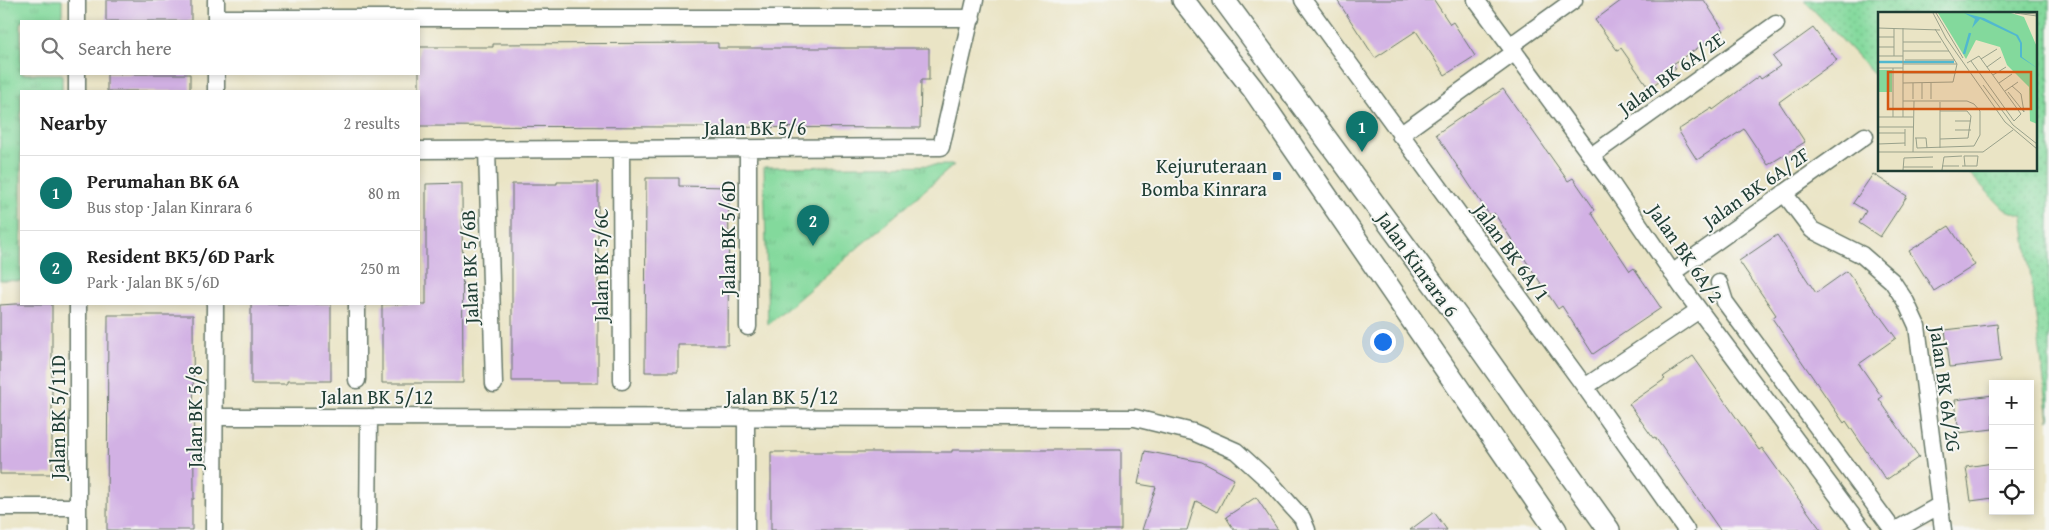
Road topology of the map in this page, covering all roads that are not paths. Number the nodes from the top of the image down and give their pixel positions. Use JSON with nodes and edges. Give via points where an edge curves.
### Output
{"nodes":[{"id":1,"x":77,"y":0,"type":"edge"},
{"id":2,"x":216,"y":0,"type":"edge"},
{"id":3,"x":975,"y":0,"type":"edge"},
{"id":4,"x":1183,"y":0,"type":"edge"},
{"id":5,"x":1224,"y":0,"type":"edge"},
{"id":6,"x":1303,"y":0,"type":"edge"},
{"id":7,"x":1476,"y":0,"type":"edge"},
{"id":8,"x":1574,"y":0,"type":"edge"},
{"id":9,"x":972,"y":18,"type":"junction"},
{"id":10,"x":77,"y":20,"type":"edge"},
{"id":11,"x":216,"y":20,"type":"edge"},
{"id":12,"x":1776,"y":24,"type":"dead end"},
{"id":13,"x":1513,"y":49,"type":"junction"},
{"id":14,"x":77,"y":75,"type":"edge"},
{"id":15,"x":216,"y":75,"type":"edge"},
{"id":16,"x":77,"y":90,"type":"edge"},
{"id":17,"x":216,"y":90,"type":"edge"},
{"id":18,"x":1400,"y":135,"type":"junction"},
{"id":19,"x":1865,"y":136,"type":"dead end"},
{"id":20,"x":748,"y":148,"type":"junction"},
{"id":21,"x":487,"y":149,"type":"junction"},
{"id":22,"x":621,"y":149,"type":"junction"},
{"id":23,"x":420,"y":150,"type":"edge"},
{"id":24,"x":1591,"y":156,"type":"junction"},
{"id":25,"x":1784,"y":193,"type":"junction"},
{"id":26,"x":1672,"y":273,"type":"junction"},
{"id":27,"x":1719,"y":283,"type":"dead end"},
{"id":28,"x":78,"y":305,"type":"edge"},
{"id":29,"x":215,"y":305,"type":"edge"},
{"id":30,"x":358,"y":305,"type":"edge"},
{"id":31,"x":1699,"y":310,"type":"junction"},
{"id":32,"x":748,"y":327,"type":"dead end"},
{"id":33,"x":357,"y":380,"type":"dead end"},
{"id":34,"x":622,"y":381,"type":"dead end"},
{"id":35,"x":494,"y":384,"type":"dead end"},
{"id":36,"x":1585,"y":387,"type":"junction"},
{"id":37,"x":215,"y":417,"type":"junction"},
{"id":38,"x":369,"y":417,"type":"junction"},
{"id":39,"x":746,"y":417,"type":"junction"},
{"id":40,"x":1940,"y":505,"type":"junction"},
{"id":41,"x":0,"y":507,"type":"edge"},
{"id":42,"x":78,"y":507,"type":"junction"},
{"id":43,"x":78,"y":530,"type":"edge"},
{"id":44,"x":214,"y":530,"type":"edge"},
{"id":45,"x":368,"y":530,"type":"edge"},
{"id":46,"x":746,"y":530,"type":"edge"},
{"id":47,"x":1307,"y":530,"type":"edge"},
{"id":48,"x":1556,"y":530,"type":"edge"},
{"id":49,"x":1609,"y":530,"type":"edge"},
{"id":50,"x":1686,"y":530,"type":"edge"},
{"id":51,"x":1863,"y":530,"type":"edge"},
{"id":52,"x":1895,"y":530,"type":"edge"},
{"id":53,"x":1943,"y":530,"type":"edge"}],
"edges":[{"from":1,"to":10,"type":"street"},
{"from":2,"to":11,"type":"street"},
{"from":3,"to":9,"type":"street","name":"Jalan BK 5/6"},
{"from":4,"to":48,"type":"main road","name":"Jalan Kinrara 6","via":[[1253,89]]},
{"from":5,"to":49,"type":"main road","name":"Jalan Kinrara 6","via":[[1451,308]]},
{"from":6,"to":18,"type":"street","name":"Jalan BK 6A/1"},
{"from":7,"to":13,"type":"street","name":"Jalan BK 6A/2"},
{"from":8,"to":13,"type":"street"},
{"from":9,"to":11,"type":"street"},
{"from":9,"to":20,"type":"street","name":"Jalan BK 5/6","via":[[941,147]]},
{"from":12,"to":24,"type":"street","name":"Jalan BK 6A/2E"},
{"from":13,"to":18,"type":"street"},
{"from":13,"to":24,"type":"street","name":"Jalan BK 6A/2"},
{"from":14,"to":16,"type":"street"},
{"from":15,"to":17,"type":"street"},
{"from":18,"to":36,"type":"street","name":"Jalan BK 6A/1"},
{"from":19,"to":25,"type":"street","name":"Jalan BK 6A/2F"},
{"from":20,"to":22,"type":"street","name":"Jalan BK 5/6"},
{"from":20,"to":32,"type":"street","name":"Jalan BK 5/6D"},
{"from":21,"to":22,"type":"street","name":"Jalan BK 5/6"},
{"from":21,"to":23,"type":"street","name":"Jalan BK 5/6"},
{"from":21,"to":35,"type":"street","name":"Jalan BK 5/6B"},
{"from":22,"to":34,"type":"street","name":"Jalan BK 5/6C"},
{"from":24,"to":26,"type":"street","name":"Jalan BK 6A/2"},
{"from":25,"to":26,"type":"street","name":"Jalan BK 6A/2F"},
{"from":25,"to":40,"type":"street","name":"Jalan BK 6A/2G","via":[[1812,230],[1862,255],[1892,281],[1913,315]]},
{"from":26,"to":31,"type":"street","name":"Jalan BK 6A/2"},
{"from":27,"to":52,"type":"street","via":[[1726,302]]},
{"from":28,"to":42,"type":"street","name":"Jalan BK 5/11D"},
{"from":29,"to":37,"type":"street","name":"Jalan BK 5/8"},
{"from":30,"to":33,"type":"street"},
{"from":31,"to":36,"type":"street"},
{"from":31,"to":51,"type":"street","name":"Jalan BK 6A/2"},
{"from":36,"to":50,"type":"street","name":"Jalan BK 6A/1"},
{"from":37,"to":38,"type":"street","name":"Jalan BK 5/12"},
{"from":37,"to":44,"type":"street","name":"Jalan BK 5/8"},
{"from":38,"to":39,"type":"street","name":"Jalan BK 5/12"},
{"from":38,"to":45,"type":"street"},
{"from":39,"to":46,"type":"street"},
{"from":39,"to":47,"type":"street","name":"Jalan BK 5/12","via":[[1135,418],[1193,432],[1236,451],[1269,481],[1302,518]]},
{"from":40,"to":52,"type":"street"},
{"from":40,"to":53,"type":"street","name":"Jalan BK 6A/2G"},
{"from":41,"to":42,"type":"street"},
{"from":42,"to":43,"type":"street","name":"Jalan BK 5/11D"}]}
